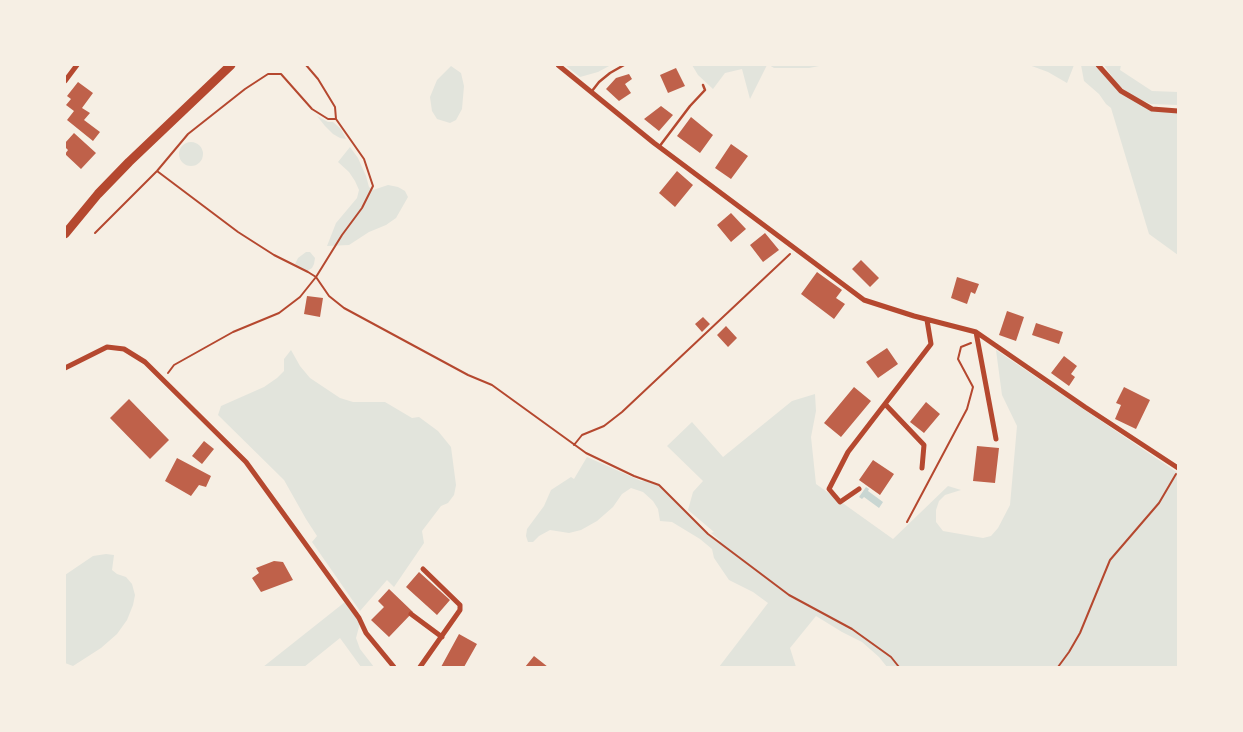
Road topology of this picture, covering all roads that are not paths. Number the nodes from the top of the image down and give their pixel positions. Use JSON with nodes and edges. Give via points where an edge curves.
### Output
{"nodes":[{"id":1,"x":77,"y":65,"type":"edge"},
{"id":2,"x":231,"y":65,"type":"edge"},
{"id":3,"x":558,"y":65,"type":"edge"},
{"id":4,"x":624,"y":65,"type":"edge"},
{"id":5,"x":1098,"y":65,"type":"edge"},
{"id":6,"x":65,"y":81,"type":"edge"},
{"id":7,"x":703,"y":85,"type":"dead end"},
{"id":8,"x":591,"y":92,"type":"junction"},
{"id":9,"x":1178,"y":111,"type":"edge"},
{"id":10,"x":659,"y":147,"type":"junction"},
{"id":11,"x":65,"y":234,"type":"edge"},
{"id":12,"x":927,"y":320,"type":"junction"},
{"id":13,"x":976,"y":332,"type":"junction"},
{"id":14,"x":65,"y":368,"type":"edge"},
{"id":15,"x":885,"y":404,"type":"junction"},
{"id":16,"x":996,"y":439,"type":"dead end"},
{"id":17,"x":922,"y":468,"type":"dead end"},
{"id":18,"x":1178,"y":470,"type":"edge"},
{"id":19,"x":859,"y":489,"type":"dead end"},
{"id":20,"x":422,"y":569,"type":"dead end"},
{"id":21,"x":411,"y":614,"type":"dead end"},
{"id":22,"x":442,"y":637,"type":"junction"},
{"id":23,"x":394,"y":667,"type":"edge"},
{"id":24,"x":420,"y":667,"type":"edge"}],
"edges":[{"from":1,"to":6,"type":"street"},
{"from":2,"to":11,"type":"highway","via":[[129,162]]},
{"from":3,"to":8,"type":"street"},
{"from":4,"to":8,"type":"lane","via":[[610,73]]},
{"from":5,"to":9,"type":"street","via":[[1120,91],[1152,109]]},
{"from":7,"to":10,"type":"lane","via":[[705,90]]},
{"from":8,"to":10,"type":"street"},
{"from":10,"to":12,"type":"street","via":[[864,300]]},
{"from":12,"to":13,"type":"street"},
{"from":12,"to":15,"type":"street","via":[[931,344]]},
{"from":13,"to":16,"type":"street"},
{"from":13,"to":18,"type":"street"},
{"from":14,"to":23,"type":"street","via":[[107,347],[124,349],[145,362],[246,462],[359,618],[366,633]]},
{"from":15,"to":17,"type":"street","via":[[924,445]]},
{"from":15,"to":19,"type":"street","via":[[848,452],[830,489],[840,502]]},
{"from":20,"to":22,"type":"street","via":[[460,605],[458,615]]},
{"from":21,"to":22,"type":"street"},
{"from":22,"to":24,"type":"street"}]}
